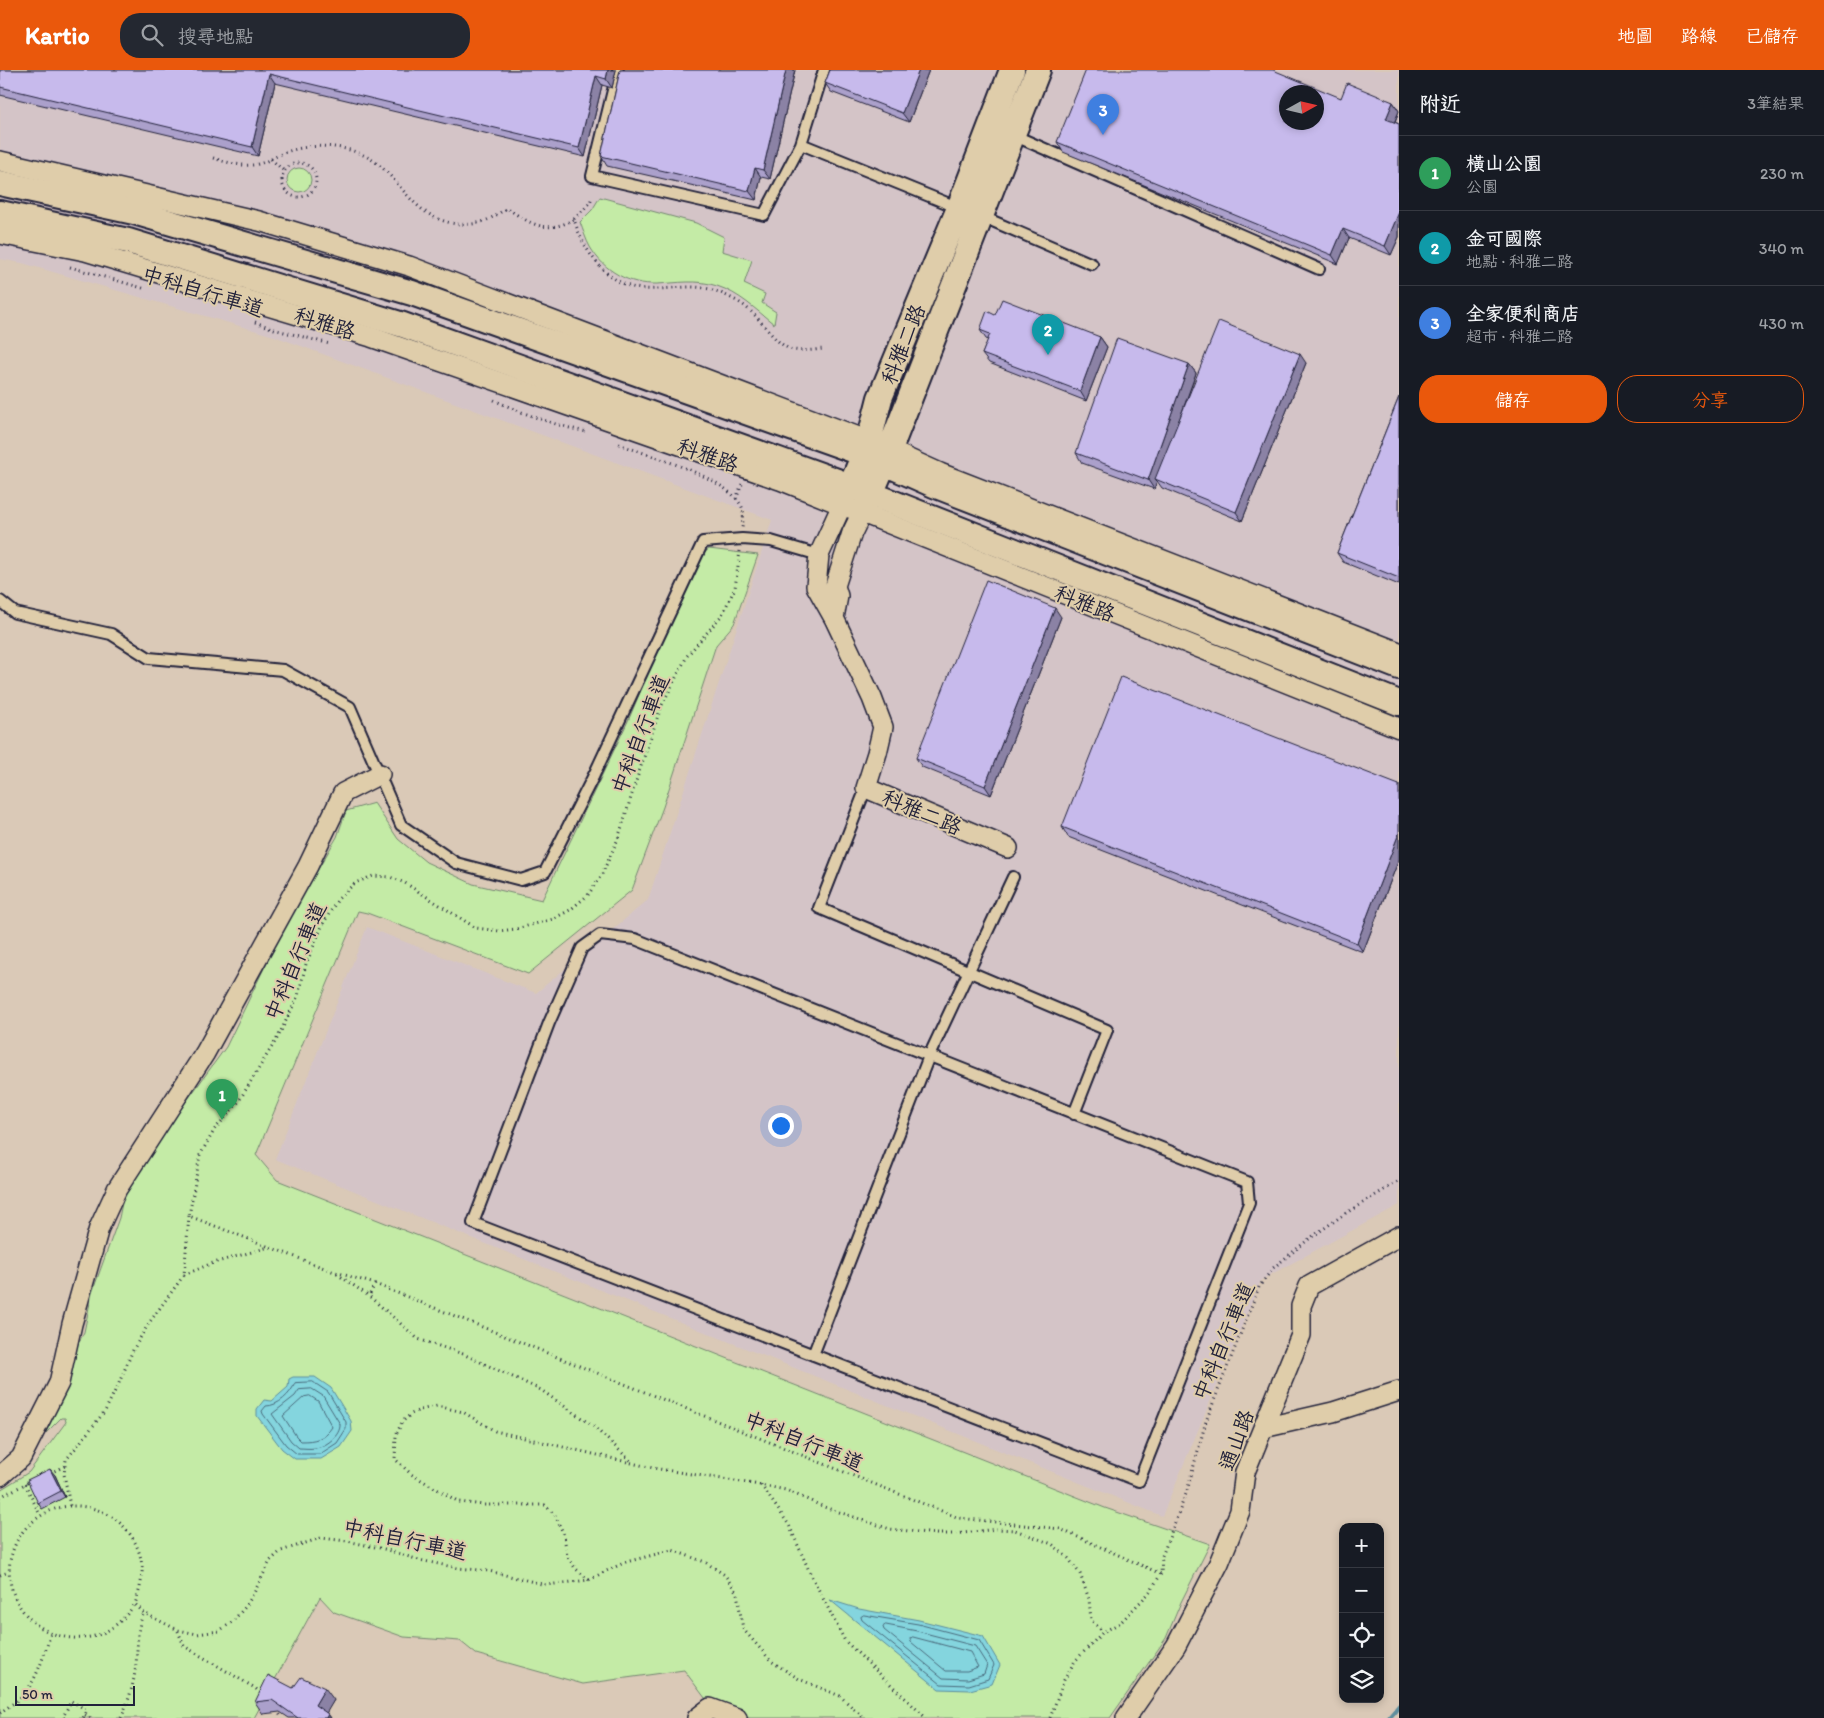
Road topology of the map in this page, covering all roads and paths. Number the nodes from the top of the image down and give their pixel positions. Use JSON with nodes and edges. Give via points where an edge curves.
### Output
{"nodes":[{"id":1,"x":618,"y":70,"type":"edge"},
{"id":2,"x":824,"y":70,"type":"edge"},
{"id":3,"x":1012,"y":70,"type":"edge"},
{"id":4,"x":1038,"y":70,"type":"edge"},
{"id":5,"x":1012,"y":135,"type":"junction"},
{"id":6,"x":801,"y":144,"type":"junction"},
{"id":7,"x":213,"y":158,"type":"dead end"},
{"id":8,"x":271,"y":159,"type":"junction"},
{"id":9,"x":0,"y":161,"type":"edge"},
{"id":10,"x":285,"y":172,"type":"junction"},
{"id":11,"x":0,"y":183,"type":"edge"},
{"id":12,"x":592,"y":197,"type":"dead end"},
{"id":13,"x":969,"y":212,"type":"junction"},
{"id":14,"x":0,"y":213,"type":"edge"},
{"id":15,"x":574,"y":219,"type":"junction"},
{"id":16,"x":0,"y":234,"type":"edge"},
{"id":17,"x":1092,"y":264,"type":"dead end"},
{"id":18,"x":67,"y":266,"type":"dead end"},
{"id":19,"x":1319,"y":269,"type":"dead end"},
{"id":20,"x":150,"y":290,"type":"dead end"},
{"id":21,"x":250,"y":320,"type":"dead end"},
{"id":22,"x":334,"y":345,"type":"dead end"},
{"id":23,"x":824,"y":349,"type":"dead end"},
{"id":24,"x":492,"y":399,"type":"dead end"},
{"id":25,"x":589,"y":433,"type":"dead end"},
{"id":26,"x":614,"y":441,"type":"dead end"},
{"id":27,"x":877,"y":451,"type":"junction"},
{"id":28,"x":856,"y":500,"type":"junction"},
{"id":29,"x":742,"y":538,"type":"junction"},
{"id":30,"x":819,"y":555,"type":"junction"},
{"id":31,"x":0,"y":601,"type":"edge"},
{"id":32,"x":834,"y":618,"type":"junction"},
{"id":33,"x":1399,"y":652,"type":"edge"},
{"id":34,"x":1399,"y":667,"type":"edge"},
{"id":35,"x":1399,"y":703,"type":"edge"},
{"id":36,"x":1399,"y":728,"type":"edge"},
{"id":37,"x":380,"y":774,"type":"junction"},
{"id":38,"x":866,"y":788,"type":"junction"},
{"id":39,"x":1008,"y":848,"type":"dead end"},
{"id":40,"x":1013,"y":877,"type":"dead end"},
{"id":41,"x":968,"y":971,"type":"junction"},
{"id":42,"x":928,"y":1056,"type":"junction"},
{"id":43,"x":1074,"y":1114,"type":"junction"},
{"id":44,"x":1399,"y":1181,"type":"edge"},
{"id":45,"x":189,"y":1216,"type":"junction"},
{"id":46,"x":1399,"y":1236,"type":"edge"},
{"id":47,"x":270,"y":1246,"type":"junction"},
{"id":48,"x":332,"y":1271,"type":"junction"},
{"id":49,"x":184,"y":1275,"type":"junction"},
{"id":50,"x":375,"y":1284,"type":"junction"},
{"id":51,"x":369,"y":1296,"type":"junction"},
{"id":52,"x":813,"y":1355,"type":"junction"},
{"id":53,"x":1399,"y":1391,"type":"edge"},
{"id":54,"x":1263,"y":1428,"type":"junction"},
{"id":55,"x":632,"y":1462,"type":"junction"},
{"id":56,"x":65,"y":1465,"type":"junction"},
{"id":57,"x":49,"y":1473,"type":"edge"},
{"id":58,"x":0,"y":1476,"type":"edge"},
{"id":59,"x":33,"y":1480,"type":"edge"},
{"id":60,"x":25,"y":1484,"type":"junction"},
{"id":61,"x":760,"y":1485,"type":"junction"},
{"id":62,"x":0,"y":1496,"type":"edge"},
{"id":63,"x":70,"y":1506,"type":"junction"},
{"id":64,"x":40,"y":1515,"type":"junction"},
{"id":65,"x":9,"y":1572,"type":"junction"},
{"id":66,"x":1161,"y":1574,"type":"junction"},
{"id":67,"x":0,"y":1575,"type":"edge"},
{"id":68,"x":589,"y":1580,"type":"junction"},
{"id":69,"x":135,"y":1604,"type":"junction"},
{"id":70,"x":144,"y":1613,"type":"junction"},
{"id":71,"x":178,"y":1630,"type":"junction"},
{"id":72,"x":1103,"y":1632,"type":"junction"},
{"id":73,"x":51,"y":1633,"type":"junction"},
{"id":74,"x":270,"y":1701,"type":"edge"},
{"id":75,"x":274,"y":1706,"type":"edge"},
{"id":76,"x":0,"y":1713,"type":"edge"},
{"id":77,"x":84,"y":1716,"type":"edge"},
{"id":78,"x":64,"y":1718,"type":"edge"},
{"id":79,"x":91,"y":1718,"type":"edge"},
{"id":80,"x":121,"y":1718,"type":"edge"},
{"id":81,"x":282,"y":1718,"type":"edge"},
{"id":82,"x":697,"y":1718,"type":"edge"},
{"id":83,"x":737,"y":1718,"type":"edge"},
{"id":84,"x":864,"y":1718,"type":"edge"},
{"id":85,"x":926,"y":1718,"type":"edge"},
{"id":86,"x":1050,"y":1718,"type":"edge"},
{"id":87,"x":1126,"y":1718,"type":"edge"}],
"edges":[{"from":1,"to":6,"type":"lane","via":[[592,176],[764,215]]},
{"from":2,"to":6,"type":"lane"},
{"from":3,"to":13,"type":"street","name":"科雅二路"},
{"from":4,"to":5,"type":"street","name":"科雅二路"},
{"from":5,"to":13,"type":"street","name":"科雅二路"},
{"from":5,"to":19,"type":"lane"},
{"from":6,"to":13,"type":"lane"},
{"from":7,"to":8,"type":"path","via":[[252,165]]},
{"from":8,"to":10,"type":"path"},
{"from":8,"to":15,"type":"path","via":[[286,152],[323,146],[361,154],[382,166],[430,216],[460,225],[490,219],[507,208],[539,226],[558,227]]},
{"from":9,"to":27,"type":"street","via":[[259,222],[409,266]]},
{"from":10,"to":10,"type":"path","via":[[297,164],[307,165],[316,177],[314,188],[306,196],[294,196],[285,189]]},
{"from":11,"to":27,"type":"street","via":[[134,212],[412,293]]},
{"from":12,"to":15,"type":"path"},
{"from":13,"to":17,"type":"lane"},
{"from":13,"to":27,"type":"street","name":"科雅二路"},
{"from":14,"to":28,"type":"street","name":"科雅路","via":[[128,241],[403,325]]},
{"from":15,"to":23,"type":"path","via":[[578,234],[597,265],[614,278],[642,289],[700,286],[710,289],[748,309],[786,348]]},
{"from":16,"to":28,"type":"street","name":"科雅路","via":[[85,251],[371,337],[780,480]]},
{"from":18,"to":20,"type":"path","name":"中科自行車道"},
{"from":21,"to":22,"type":"path","name":"中科自行車道"},
{"from":24,"to":25,"type":"path","via":[[523,414]]},
{"from":26,"to":29,"type":"path","name":"中科自行車道","via":[[718,484],[741,505]]},
{"from":27,"to":28,"type":"street","name":"科雅二路"},
{"from":27,"to":33,"type":"street"},
{"from":27,"to":34,"type":"street","via":[[934,485]]},
{"from":28,"to":30,"type":"street","name":"科雅二路"},
{"from":28,"to":32,"type":"street","name":"科雅二路","via":[[852,533],[835,586],[838,596]]},
{"from":28,"to":35,"type":"street","name":"科雅路"},
{"from":28,"to":36,"type":"street","name":"科雅路"},
{"from":29,"to":30,"type":"lane","via":[[770,541]]},
{"from":29,"to":37,"type":"lane","via":[[703,542],[545,872],[521,880],[456,863],[401,824]]},
{"from":29,"to":45,"type":"path","name":"中科自行車道","via":[[735,588],[722,615],[687,656],[661,707],[618,839],[588,895],[553,919],[498,932],[476,928],[390,877],[373,876],[355,884],[338,899],[323,924],[306,964],[298,996],[278,1038],[200,1155]]},
{"from":30,"to":32,"type":"street","name":"科雅二路","via":[[816,586]]},
{"from":31,"to":37,"type":"lane","via":[[15,613],[111,634],[149,658],[283,670],[350,706]]},
{"from":32,"to":38,"type":"street","name":"科雅二路","via":[[883,727]]},
{"from":37,"to":58,"type":"street","via":[[343,793],[308,866],[206,1053],[117,1189],[98,1228],[59,1383],[21,1458]]},
{"from":38,"to":39,"type":"street","name":"科雅二路"},
{"from":38,"to":41,"type":"lane","via":[[819,908]]},
{"from":40,"to":41,"type":"lane"},
{"from":41,"to":42,"type":"lane"},
{"from":41,"to":43,"type":"lane","via":[[1107,1030]]},
{"from":42,"to":43,"type":"lane"},
{"from":42,"to":52,"type":"lane"},
{"from":42,"to":52,"type":"lane","via":[[635,939],[600,935],[582,948],[549,1023],[473,1223]]},
{"from":43,"to":52,"type":"lane","via":[[1247,1182],[1249,1203],[1139,1481]]},
{"from":44,"to":66,"type":"path","name":"中科自行車道","via":[[1308,1239],[1273,1268],[1259,1287],[1206,1421],[1187,1491],[1162,1556]]},
{"from":45,"to":47,"type":"path","name":"中科自行車道"},
{"from":45,"to":49,"type":"path","name":"中科自行車道"},
{"from":46,"to":54,"type":"street","name":"通山路","via":[[1309,1286],[1301,1306],[1301,1335]]},
{"from":47,"to":48,"type":"path","name":"中科自行車道"},
{"from":47,"to":49,"type":"path"},
{"from":48,"to":50,"type":"path","name":"中科自行車道"},
{"from":48,"to":51,"type":"path"},
{"from":49,"to":56,"type":"path","via":[[133,1350],[105,1411]]},
{"from":50,"to":51,"type":"path"},
{"from":50,"to":66,"type":"path","name":"中科自行車道","via":[[959,1518],[1060,1529]]},
{"from":51,"to":55,"type":"path","via":[[418,1340],[470,1357],[541,1390],[592,1426]]},
{"from":53,"to":54,"type":"street","via":[[1334,1412]]},
{"from":54,"to":87,"type":"street","name":"通山路","via":[[1245,1472],[1240,1511],[1219,1564],[1176,1646]]},
{"from":55,"to":61,"type":"path"},
{"from":55,"to":68,"type":"path","via":[[495,1431],[463,1412],[437,1406],[411,1414],[402,1422],[396,1435],[396,1459],[411,1474],[459,1502],[544,1505],[555,1514],[564,1535],[567,1556]]},
{"from":56,"to":57,"type":"path"},
{"from":56,"to":63,"type":"path"},
{"from":59,"to":60,"type":"path"},
{"from":60,"to":62,"type":"path"},
{"from":60,"to":64,"type":"path"},
{"from":61,"to":72,"type":"path","via":[[786,1490],[824,1507],[890,1529],[946,1534],[997,1529],[1030,1534],[1052,1544],[1080,1574],[1089,1599],[1091,1620]]},
{"from":61,"to":85,"type":"path","via":[[789,1525],[845,1641]]},
{"from":63,"to":64,"type":"path"},
{"from":63,"to":69,"type":"path","via":[[83,1505],[105,1512],[124,1526],[136,1544],[142,1567]]},
{"from":64,"to":65,"type":"path","via":[[23,1531],[12,1551]]},
{"from":65,"to":67,"type":"path"},
{"from":65,"to":73,"type":"path","via":[[12,1593],[22,1612],[38,1627]]},
{"from":66,"to":72,"type":"path","name":"中科自行車道","via":[[1149,1593],[1120,1623]]},
{"from":68,"to":71,"type":"path","name":"中科自行車道","via":[[546,1585],[489,1571],[419,1560],[348,1541],[321,1538],[281,1551],[270,1562],[254,1593],[232,1622],[218,1631],[197,1634]]},
{"from":68,"to":84,"type":"path","name":"中科自行車道","via":[[626,1562],[672,1550],[705,1562],[724,1574],[737,1592],[744,1629],[771,1661],[799,1679],[840,1696]]},
{"from":69,"to":70,"type":"path","name":"中科自行車道"},
{"from":69,"to":73,"type":"path","via":[[117,1624],[99,1635],[78,1639]]},
{"from":70,"to":71,"type":"path","name":"中科自行車道"},
{"from":70,"to":80,"type":"path","via":[[140,1621],[132,1686]]},
{"from":71,"to":74,"type":"path","via":[[184,1646],[256,1688]]},
{"from":72,"to":86,"type":"path","name":"中科自行車道","via":[[1075,1661]]},
{"from":73,"to":76,"type":"path","via":[[28,1690]]},
{"from":75,"to":81,"type":"path"},
{"from":77,"to":78,"type":"path","via":[[87,1710],[71,1701]]},
{"from":77,"to":79,"type":"path"},
{"from":82,"to":83,"type":"street","via":[[710,1708]]}]}
